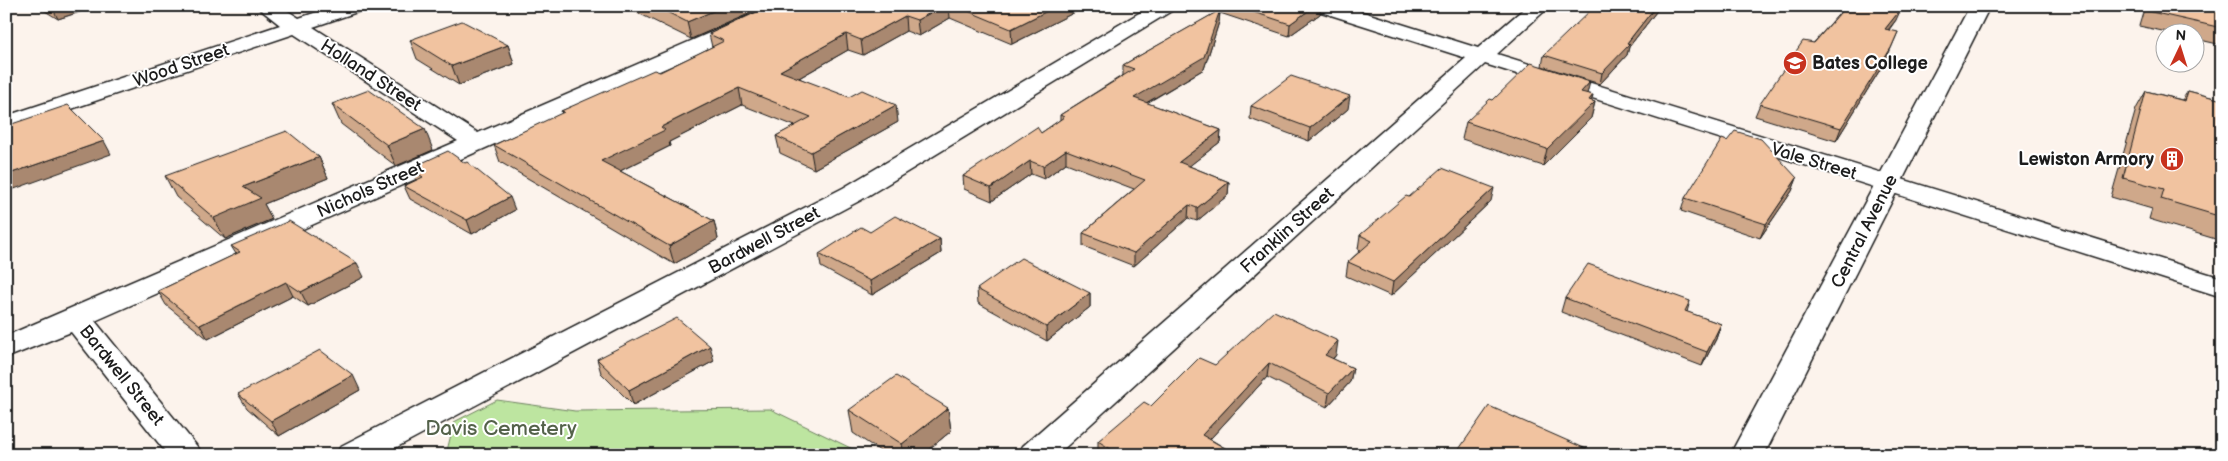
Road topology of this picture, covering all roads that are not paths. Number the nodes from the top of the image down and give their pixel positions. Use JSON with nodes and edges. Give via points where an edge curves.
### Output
{"nodes":[{"id":1,"x":266,"y":6,"type":"edge"},
{"id":2,"x":356,"y":6,"type":"edge"},
{"id":3,"x":790,"y":6,"type":"edge"},
{"id":4,"x":1166,"y":6,"type":"edge"},
{"id":5,"x":1322,"y":6,"type":"edge"},
{"id":6,"x":1540,"y":6,"type":"edge"},
{"id":7,"x":1980,"y":6,"type":"edge"},
{"id":8,"x":296,"y":26,"type":"junction"},
{"id":9,"x":1480,"y":57,"type":"junction"},
{"id":10,"x":6,"y":124,"type":"edge"},
{"id":11,"x":477,"y":143,"type":"junction"},
{"id":12,"x":1889,"y":184,"type":"junction"},
{"id":13,"x":2222,"y":288,"type":"edge"},
{"id":14,"x":76,"y":318,"type":"junction"},
{"id":15,"x":6,"y":348,"type":"edge"},
{"id":16,"x":187,"y":455,"type":"edge"},
{"id":17,"x":353,"y":455,"type":"edge"},
{"id":18,"x":1035,"y":455,"type":"edge"},
{"id":19,"x":1747,"y":455,"type":"edge"}],
"edges":[{"from":1,"to":8,"type":"street","name":"Holland Street"},
{"from":2,"to":8,"type":"street","name":"Wood Street"},
{"from":3,"to":11,"type":"street","name":"Nichols Street"},
{"from":4,"to":17,"type":"street","name":"Bardwell Street","via":[[852,194]]},
{"from":5,"to":9,"type":"street","name":"Vale Street"},
{"from":6,"to":9,"type":"street","name":"Franklin Street"},
{"from":7,"to":12,"type":"street","name":"Central Avenue"},
{"from":8,"to":10,"type":"street","name":"Wood Street"},
{"from":8,"to":11,"type":"street","name":"Holland Street"},
{"from":9,"to":12,"type":"street","name":"Vale Street"},
{"from":9,"to":18,"type":"street","name":"Franklin Street"},
{"from":11,"to":14,"type":"street","name":"Nichols Street"},
{"from":12,"to":13,"type":"street","name":"Vale Street"},
{"from":12,"to":19,"type":"street","name":"Central Avenue"},
{"from":14,"to":15,"type":"street","name":"Nichols Street"},
{"from":14,"to":16,"type":"street","name":"Bardwell Street"}]}
